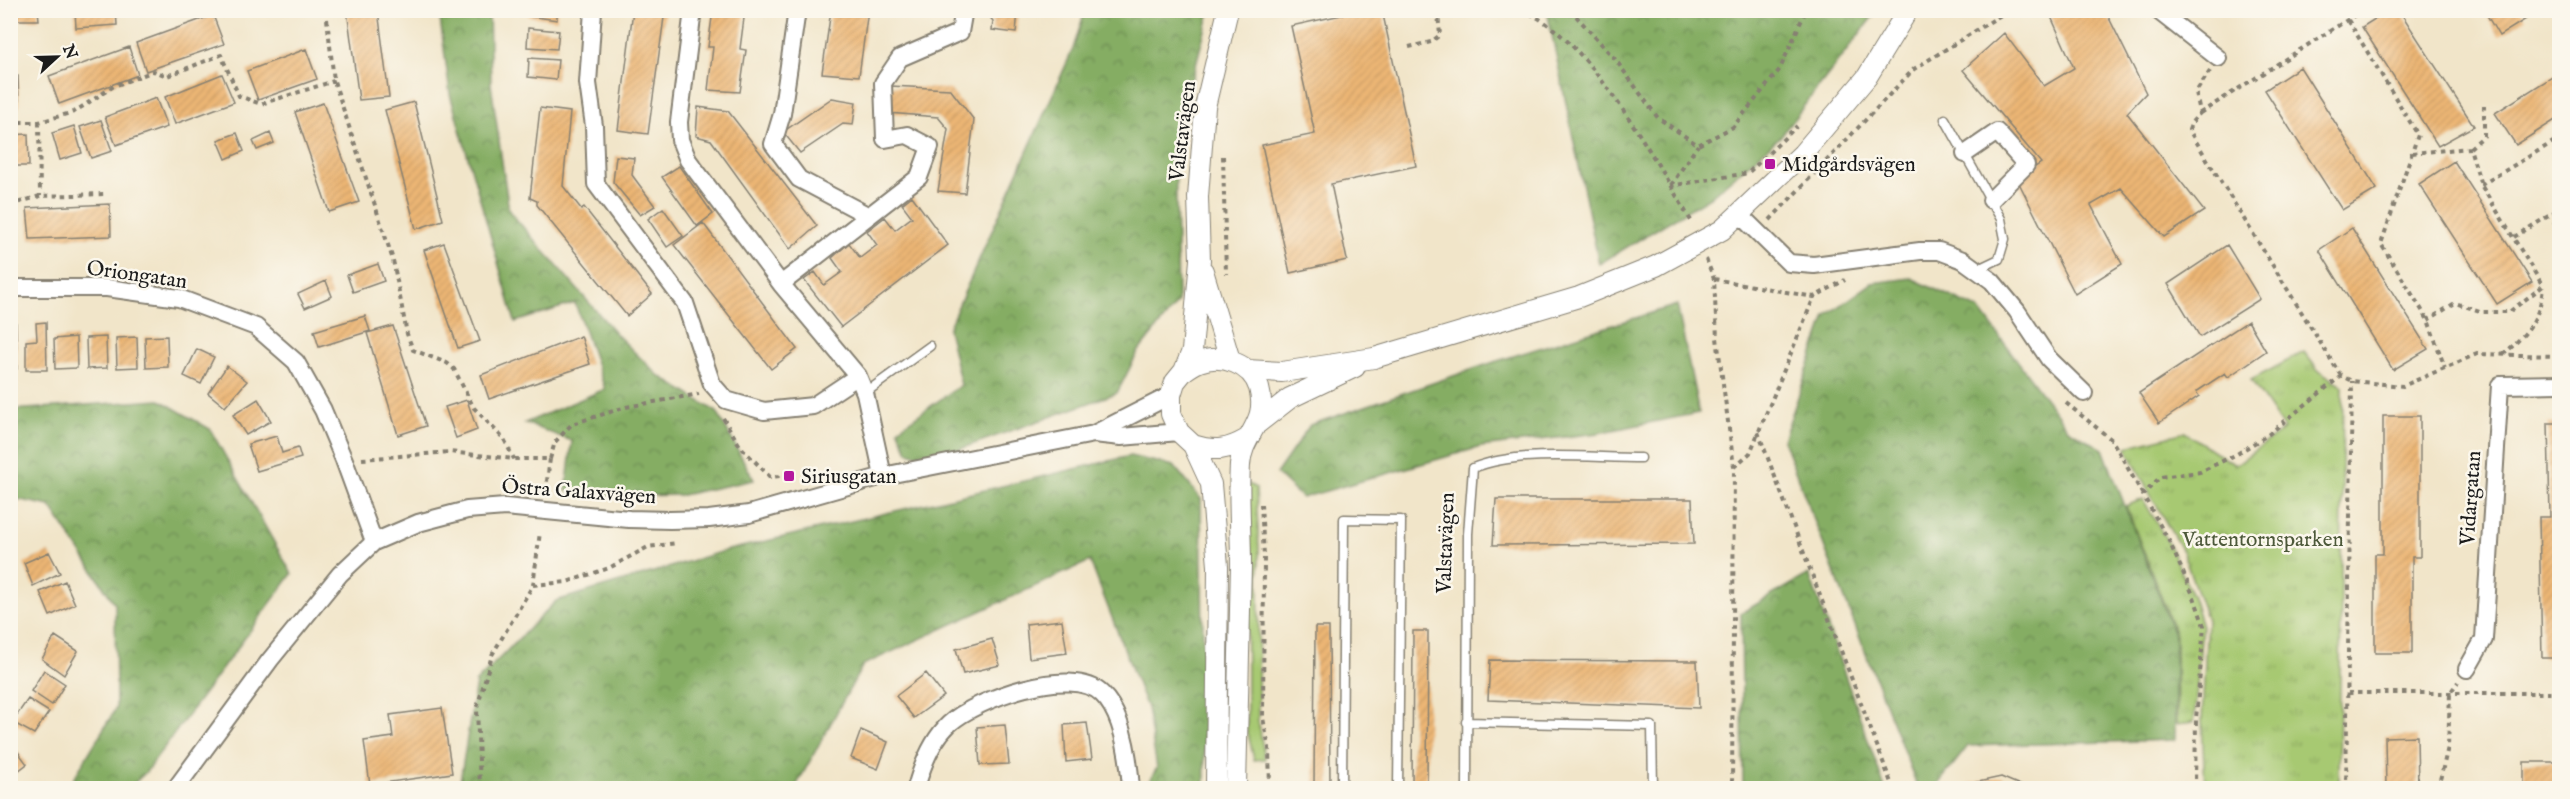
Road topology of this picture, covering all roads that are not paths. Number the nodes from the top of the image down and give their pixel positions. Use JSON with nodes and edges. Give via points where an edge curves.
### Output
{"nodes":[{"id":1,"x":593,"y":10,"type":"edge"},
{"id":2,"x":693,"y":10,"type":"edge"},
{"id":3,"x":797,"y":10,"type":"edge"},
{"id":4,"x":960,"y":10,"type":"edge"},
{"id":5,"x":1228,"y":10,"type":"edge"},
{"id":6,"x":1908,"y":10,"type":"edge"},
{"id":7,"x":2157,"y":10,"type":"edge"},
{"id":8,"x":2218,"y":58,"type":"road end"},
{"id":9,"x":1945,"y":118,"type":"dead end"},
{"id":10,"x":1965,"y":154,"type":"junction"},
{"id":11,"x":1991,"y":200,"type":"junction"},
{"id":12,"x":1739,"y":214,"type":"junction"},
{"id":13,"x":869,"y":216,"type":"junction"},
{"id":14,"x":1200,"y":260,"type":"junction"},
{"id":15,"x":1978,"y":269,"type":"junction"},
{"id":16,"x":781,"y":284,"type":"junction"},
{"id":17,"x":10,"y":288,"type":"edge"},
{"id":18,"x":930,"y":346,"type":"dead end"},
{"id":19,"x":1374,"y":358,"type":"junction"},
{"id":20,"x":1238,"y":365,"type":"junction"},
{"id":21,"x":1184,"y":371,"type":"junction"},
{"id":22,"x":858,"y":376,"type":"junction"},
{"id":23,"x":2559,"y":384,"type":"edge"},
{"id":24,"x":865,"y":393,"type":"junction"},
{"id":25,"x":2084,"y":393,"type":"dead end"},
{"id":26,"x":1171,"y":395,"type":"junction"},
{"id":27,"x":1253,"y":431,"type":"junction"},
{"id":28,"x":1094,"y":434,"type":"junction"},
{"id":29,"x":1186,"y":438,"type":"junction"},
{"id":30,"x":1641,"y":458,"type":"dead end"},
{"id":31,"x":883,"y":476,"type":"junction"},
{"id":32,"x":374,"y":542,"type":"junction"},
{"id":33,"x":2467,"y":669,"type":"road end"},
{"id":34,"x":1467,"y":722,"type":"junction"},
{"id":35,"x":176,"y":789,"type":"edge"},
{"id":36,"x":916,"y":789,"type":"edge"},
{"id":37,"x":1131,"y":789,"type":"edge"},
{"id":38,"x":1216,"y":789,"type":"edge"},
{"id":39,"x":1236,"y":789,"type":"edge"},
{"id":40,"x":1342,"y":789,"type":"edge"},
{"id":41,"x":1398,"y":789,"type":"edge"},
{"id":42,"x":1467,"y":789,"type":"edge"},
{"id":43,"x":1653,"y":789,"type":"edge"}],
"edges":[{"from":1,"to":22,"type":"street","via":[[588,83],[596,184],[685,303],[712,384],[726,400],[764,411],[813,406]]},
{"from":2,"to":16,"type":"street","via":[[680,140],[688,160]]},
{"from":3,"to":13,"type":"street","via":[[782,114],[773,144],[799,179]]},
{"from":4,"to":13,"type":"street","via":[[960,32],[900,58],[883,83],[885,139],[907,135],[930,147],[919,177]]},
{"from":5,"to":14,"type":"street","name":"Valstavägen","via":[[1205,107],[1197,197]]},
{"from":6,"to":12,"type":"street","via":[[1868,77],[1802,154]]},
{"from":7,"to":8,"type":"street"},
{"from":9,"to":10,"type":"lane"},
{"from":10,"to":11,"type":"lane"},
{"from":10,"to":11,"type":"street","via":[[1997,132],[2026,165]]},
{"from":11,"to":15,"type":"lane","via":[[2005,238],[1998,258]]},
{"from":12,"to":15,"type":"street","via":[[1789,263],[1814,265],[1939,251]]},
{"from":12,"to":19,"type":"street","via":[[1722,230],[1645,271],[1579,297]]},
{"from":13,"to":16,"type":"street"},
{"from":14,"to":20,"type":"street","name":"Valstavägen"},
{"from":14,"to":21,"type":"street","name":"Valstavägen","via":[[1192,351]]},
{"from":15,"to":25,"type":"street","via":[[2017,311],[2049,359]]},
{"from":16,"to":22,"type":"street"},
{"from":17,"to":32,"type":"street","name":"Oriongatan","via":[[107,288],[179,298],[256,327],[296,362],[323,410]]},
{"from":18,"to":24,"type":"lane"},
{"from":19,"to":20,"type":"street","via":[[1282,372]]},
{"from":19,"to":27,"type":"street","via":[[1290,398]]},
{"from":20,"to":21,"type":"street","via":[[1211,358]]},
{"from":20,"to":27,"type":"street","name":"Valstavägen","via":[[1258,386],[1262,404]]},
{"from":21,"to":26,"type":"street","name":"Valstavägen"},
{"from":22,"to":24,"type":"street"},
{"from":23,"to":33,"type":"street","name":"Vidargatan","via":[[2500,385],[2484,639]]},
{"from":24,"to":31,"type":"street"},
{"from":26,"to":28,"type":"street","name":"Östra Galaxvägen"},
{"from":26,"to":29,"type":"street","via":[[1171,414]]},
{"from":27,"to":29,"type":"street","via":[[1231,448],[1212,450]]},
{"from":27,"to":39,"type":"street","name":"Valstavägen","via":[[1240,463]]},
{"from":28,"to":29,"type":"street","name":"Östra Galaxvägen"},
{"from":28,"to":31,"type":"street","name":"Östra Galaxvägen"},
{"from":29,"to":38,"type":"street","via":[[1211,484],[1218,566]]},
{"from":30,"to":34,"type":"lane","name":"Valstavägen","via":[[1526,457],[1491,461],[1473,468],[1468,534]]},
{"from":31,"to":32,"type":"street","name":"Östra Galaxvägen","via":[[749,514],[629,519],[505,507],[467,510],[418,523]]},
{"from":32,"to":35,"type":"street","name":"Östra Galaxvägen","via":[[340,574],[297,626]]},
{"from":34,"to":42,"type":"lane","name":"Valstavägen"},
{"from":34,"to":43,"type":"lane","via":[[1652,726]]},
{"from":36,"to":37,"type":"street","via":[[933,744],[969,708],[999,696],[1072,681],[1089,684],[1116,713],[1129,763]]},
{"from":40,"to":41,"type":"lane","via":[[1344,519],[1401,520]]}]}
